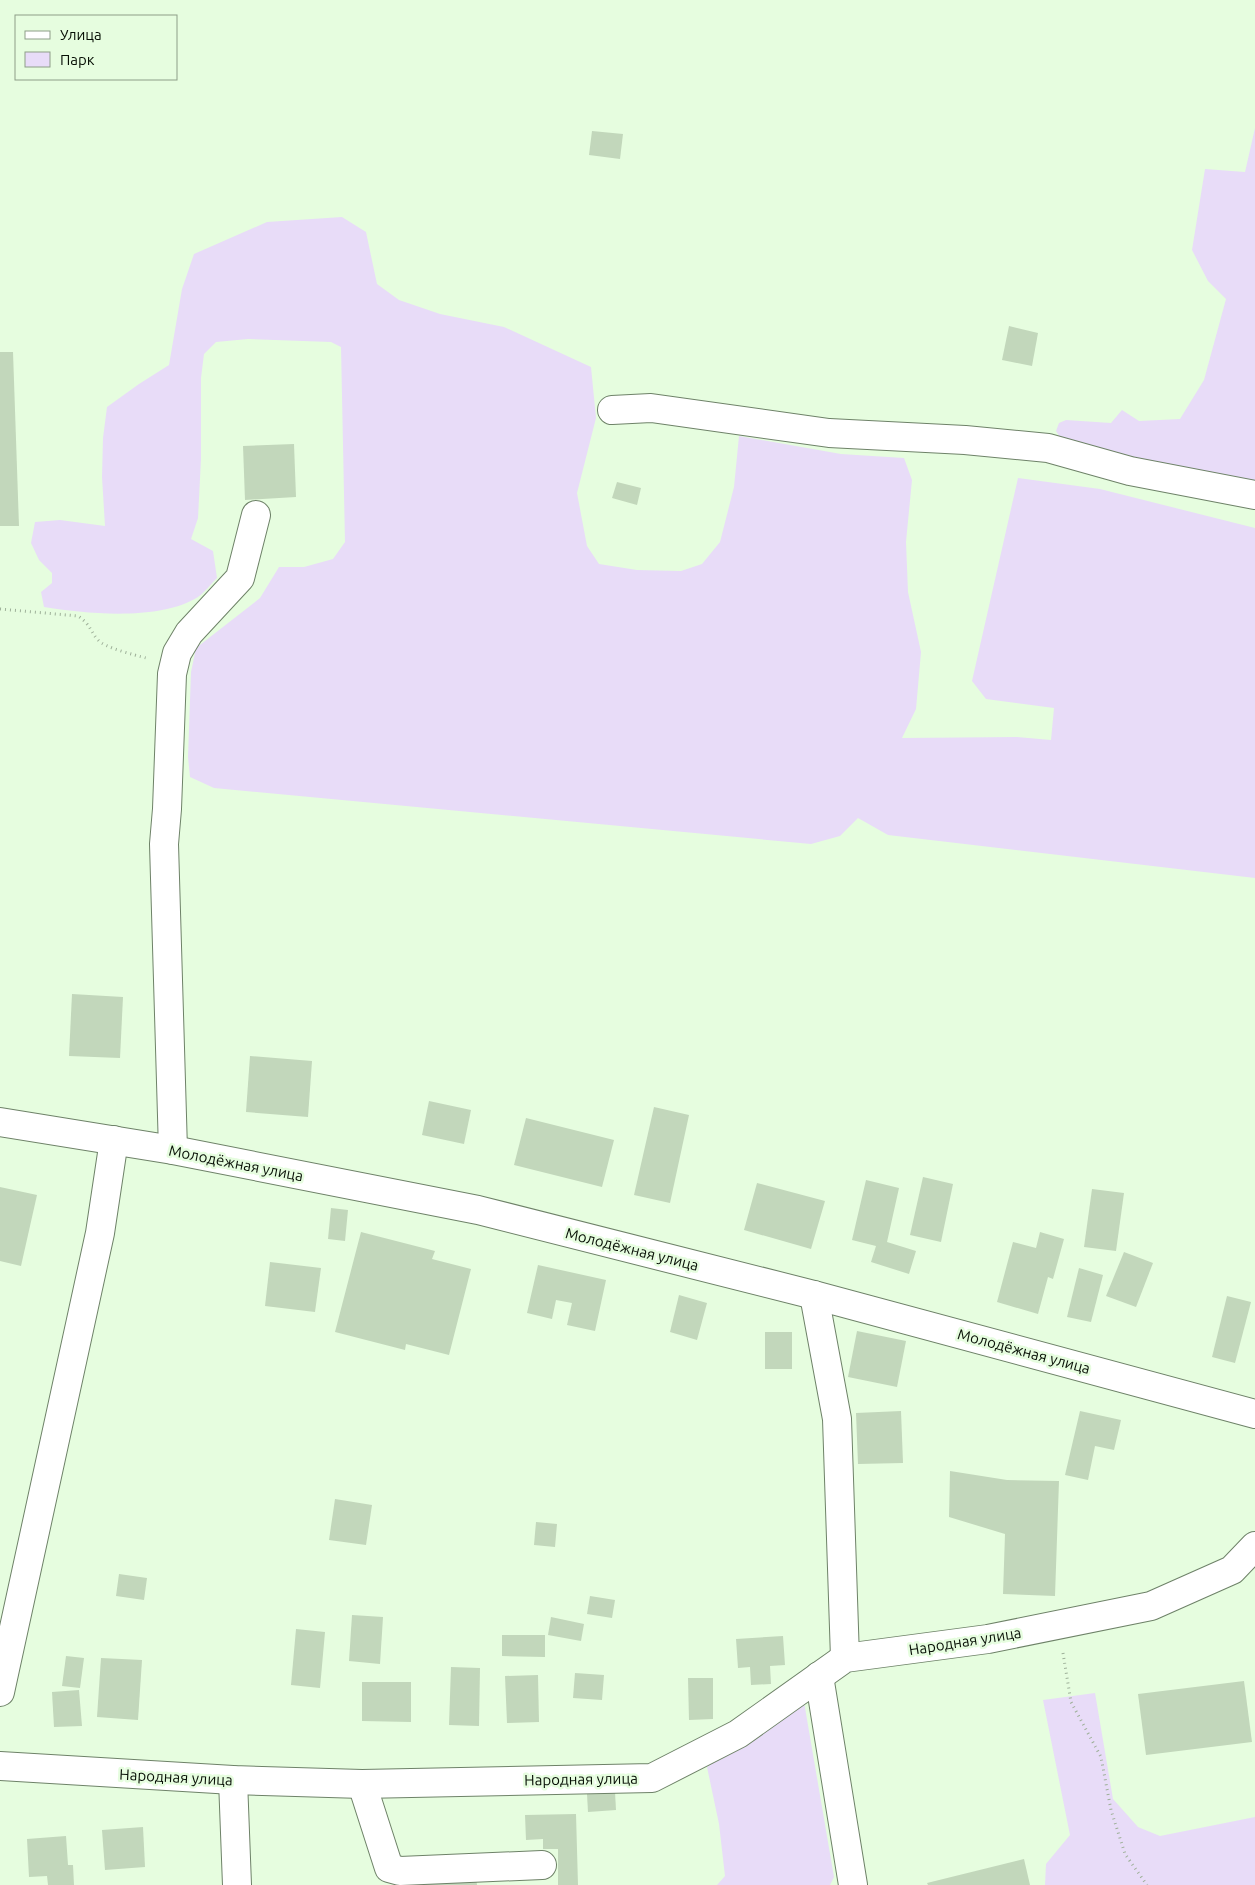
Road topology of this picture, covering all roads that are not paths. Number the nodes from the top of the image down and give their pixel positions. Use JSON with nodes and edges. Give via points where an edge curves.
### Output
{"nodes":[{"id":1,"x":612,"y":410,"type":"dead end"},
{"id":2,"x":1255,"y":495,"type":"edge"},
{"id":3,"x":256,"y":515,"type":"dead end"},
{"id":4,"x":0,"y":1122,"type":"edge"},
{"id":5,"x":114,"y":1140,"type":"junction"},
{"id":6,"x":173,"y":1150,"type":"junction"},
{"id":7,"x":814,"y":1295,"type":"junction"},
{"id":8,"x":1255,"y":1414,"type":"edge"},
{"id":9,"x":1255,"y":1546,"type":"edge"},
{"id":10,"x":845,"y":1658,"type":"junction"},
{"id":11,"x":819,"y":1676,"type":"junction"},
{"id":12,"x":0,"y":1692,"type":"edge"},
{"id":13,"x":0,"y":1766,"type":"edge"},
{"id":14,"x":233,"y":1780,"type":"junction"},
{"id":15,"x":362,"y":1784,"type":"junction"},
{"id":16,"x":542,"y":1865,"type":"dead end"},
{"id":17,"x":488,"y":1876,"type":"edge"},
{"id":18,"x":237,"y":1885,"type":"edge"},
{"id":19,"x":853,"y":1885,"type":"edge"}],
"edges":[{"from":1,"to":2,"type":"street","via":[[651,408],[829,433],[1048,448],[1130,471]]},
{"from":3,"to":6,"type":"street","via":[[240,578],[189,633],[177,653],[172,674],[164,844]]},
{"from":4,"to":5,"type":"street","name":"Молодёжная улица"},
{"from":5,"to":6,"type":"street","name":"Молодёжная улица"},
{"from":5,"to":12,"type":"street","via":[[100,1233]]},
{"from":6,"to":7,"type":"street","name":"Молодёжная улица","via":[[478,1210]]},
{"from":7,"to":8,"type":"street","name":"Молодёжная улица"},
{"from":7,"to":10,"type":"street","via":[[838,1420]]},
{"from":9,"to":10,"type":"street","name":"Народная улица","via":[[1232,1570],[1151,1606],[988,1640]]},
{"from":10,"to":11,"type":"street","name":"Народная улица"},
{"from":11,"to":15,"type":"street","name":"Народная улица","via":[[738,1734],[652,1778]]},
{"from":11,"to":19,"type":"street"},
{"from":13,"to":14,"type":"street","name":"Народная улица"},
{"from":14,"to":15,"type":"street","name":"Народная улица"},
{"from":14,"to":18,"type":"street"},
{"from":15,"to":17,"type":"street","via":[[389,1868]]},
{"from":16,"to":17,"type":"street"}]}
